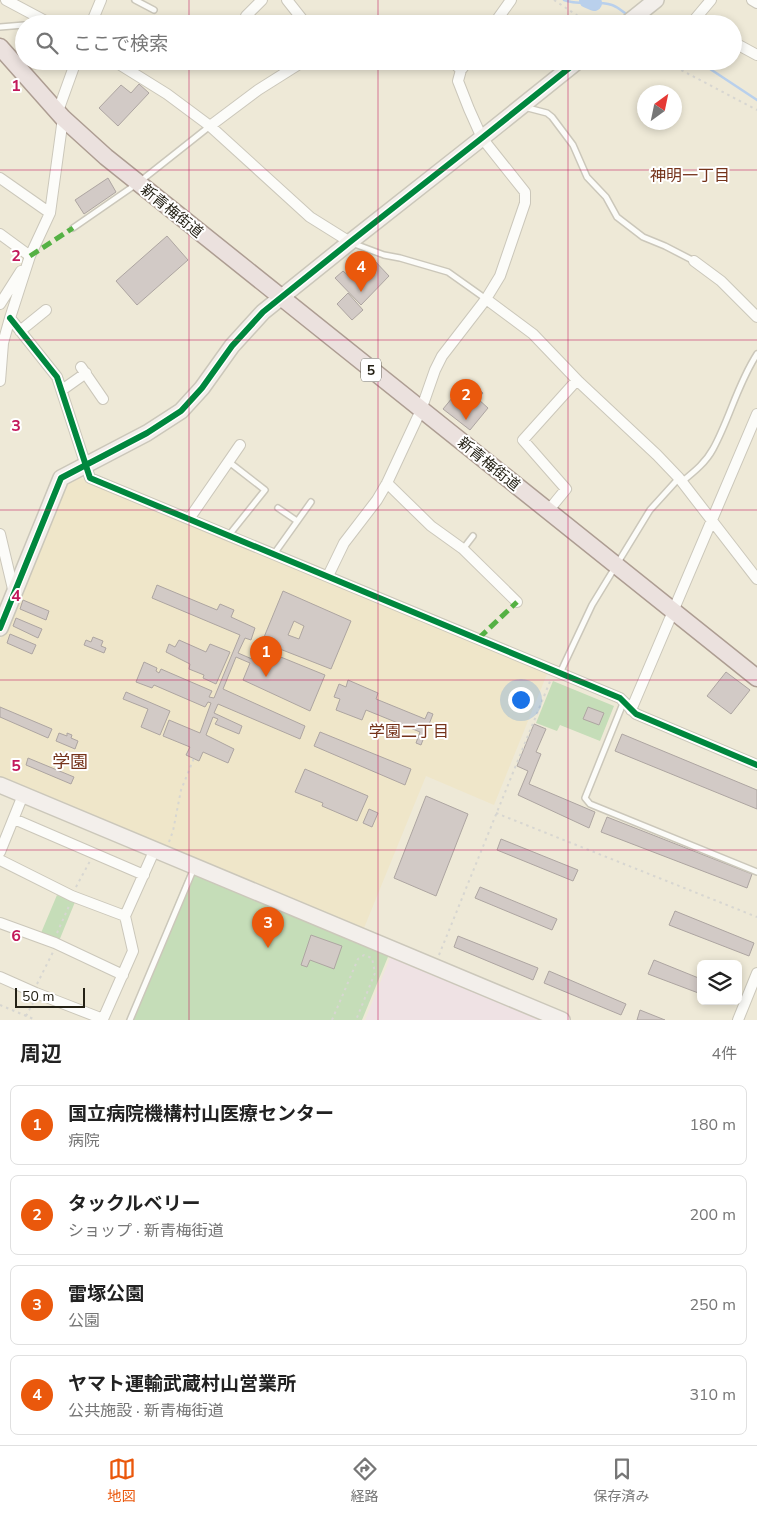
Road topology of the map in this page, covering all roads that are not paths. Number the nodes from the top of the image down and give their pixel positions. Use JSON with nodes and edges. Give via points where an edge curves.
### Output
{"nodes":[{"id":1,"x":6,"y":0,"type":"edge"},
{"id":2,"x":101,"y":0,"type":"edge"},
{"id":3,"x":135,"y":0,"type":"edge"},
{"id":4,"x":262,"y":0,"type":"edge"},
{"id":5,"x":287,"y":0,"type":"edge"},
{"id":6,"x":511,"y":0,"type":"edge"},
{"id":7,"x":656,"y":0,"type":"edge"},
{"id":8,"x":711,"y":0,"type":"edge"},
{"id":9,"x":752,"y":0,"type":"edge"},
{"id":10,"x":757,"y":3,"type":"edge"},
{"id":11,"x":154,"y":10,"type":"dead end"},
{"id":12,"x":32,"y":15,"type":"edge"},
{"id":13,"x":95,"y":15,"type":"edge"},
{"id":14,"x":247,"y":15,"type":"edge"},
{"id":15,"x":299,"y":15,"type":"edge"},
{"id":16,"x":500,"y":15,"type":"edge"},
{"id":17,"x":636,"y":15,"type":"edge"},
{"id":18,"x":698,"y":15,"type":"edge"},
{"id":19,"x":15,"y":26,"type":"edge"},
{"id":20,"x":0,"y":27,"type":"edge"},
{"id":21,"x":0,"y":47,"type":"edge"},
{"id":22,"x":742,"y":47,"type":"edge"},
{"id":23,"x":757,"y":55,"type":"edge"},
{"id":24,"x":15,"y":63,"type":"edge"},
{"id":25,"x":21,"y":70,"type":"edge"},
{"id":26,"x":73,"y":70,"type":"edge"},
{"id":27,"x":131,"y":70,"type":"edge"},
{"id":28,"x":290,"y":70,"type":"edge"},
{"id":29,"x":462,"y":70,"type":"edge"},
{"id":30,"x":567,"y":70,"type":"edge"},
{"id":31,"x":521,"y":106,"type":"junction"},
{"id":32,"x":61,"y":114,"type":"junction"},
{"id":33,"x":210,"y":126,"type":"junction"},
{"id":34,"x":482,"y":138,"type":"junction"},
{"id":35,"x":0,"y":178,"type":"edge"},
{"id":36,"x":138,"y":184,"type":"junction"},
{"id":37,"x":50,"y":213,"type":"junction"},
{"id":38,"x":74,"y":228,"type":"dead end"},
{"id":39,"x":0,"y":234,"type":"edge"},
{"id":40,"x":350,"y":242,"type":"junction"},
{"id":41,"x":30,"y":256,"type":"junction"},
{"id":42,"x":694,"y":262,"type":"joint"},
{"id":43,"x":280,"y":297,"type":"junction"},
{"id":44,"x":486,"y":299,"type":"junction"},
{"id":45,"x":0,"y":304,"type":"edge"},
{"id":46,"x":46,"y":310,"type":"dead end"},
{"id":47,"x":757,"y":317,"type":"edge"},
{"id":48,"x":10,"y":318,"type":"junction"},
{"id":49,"x":20,"y":331,"type":"junction"},
{"id":50,"x":757,"y":354,"type":"edge"},
{"id":51,"x":577,"y":380,"type":"junction"},
{"id":52,"x":0,"y":381,"type":"edge"},
{"id":53,"x":62,"y":390,"type":"junction"},
{"id":54,"x":103,"y":399,"type":"dead end"},
{"id":55,"x":421,"y":410,"type":"junction"},
{"id":56,"x":757,"y":414,"type":"edge"},
{"id":57,"x":240,"y":445,"type":"dead end"},
{"id":58,"x":229,"y":462,"type":"junction"},
{"id":59,"x":85,"y":466,"type":"junction"},
{"id":60,"x":679,"y":478,"type":"junction"},
{"id":61,"x":387,"y":483,"type":"junction"},
{"id":62,"x":311,"y":502,"type":"dead end"},
{"id":63,"x":278,"y":508,"type":"dead end"},
{"id":64,"x":548,"y":511,"type":"junction"},
{"id":65,"x":190,"y":519,"type":"junction"},
{"id":66,"x":712,"y":520,"type":"junction"},
{"id":67,"x":297,"y":521,"type":"junction"},
{"id":68,"x":0,"y":534,"type":"edge"},
{"id":69,"x":229,"y":535,"type":"junction"},
{"id":70,"x":473,"y":536,"type":"dead end"},
{"id":71,"x":463,"y":549,"type":"junction"},
{"id":72,"x":274,"y":554,"type":"junction"},
{"id":73,"x":617,"y":567,"type":"junction"},
{"id":74,"x":328,"y":576,"type":"junction"},
{"id":75,"x":757,"y":579,"type":"edge"},
{"id":76,"x":14,"y":593,"type":"junction"},
{"id":77,"x":517,"y":602,"type":"dead end"},
{"id":78,"x":674,"y":611,"type":"junction"},
{"id":79,"x":0,"y":628,"type":"edge"},
{"id":80,"x":557,"y":671,"type":"junction"},
{"id":81,"x":757,"y":678,"type":"edge"},
{"id":82,"x":624,"y":701,"type":"junction"},
{"id":83,"x":631,"y":710,"type":"junction"},
{"id":84,"x":757,"y":765,"type":"edge"},
{"id":85,"x":0,"y":785,"type":"edge"},
{"id":86,"x":23,"y":795,"type":"junction"},
{"id":87,"x":14,"y":819,"type":"junction"},
{"id":88,"x":161,"y":848,"type":"junction"},
{"id":89,"x":0,"y":852,"type":"edge"},
{"id":90,"x":0,"y":860,"type":"edge"},
{"id":91,"x":195,"y":865,"type":"junction"},
{"id":92,"x":757,"y":872,"type":"edge"},
{"id":93,"x":144,"y":875,"type":"junction"},
{"id":94,"x":125,"y":916,"type":"junction"},
{"id":95,"x":0,"y":923,"type":"edge"},
{"id":96,"x":757,"y":973,"type":"edge"},
{"id":97,"x":123,"y":975,"type":"junction"},
{"id":98,"x":0,"y":977,"type":"edge"},
{"id":99,"x":130,"y":1020,"type":"edge"},
{"id":100,"x":562,"y":1020,"type":"edge"},
{"id":101,"x":738,"y":1020,"type":"edge"}],
"edges":[{"from":1,"to":12,"type":"street"},
{"from":2,"to":13,"type":"street"},
{"from":3,"to":11,"type":"lane"},
{"from":4,"to":14,"type":"street"},
{"from":5,"to":15,"type":"street"},
{"from":6,"to":16,"type":"street"},
{"from":7,"to":17,"type":"street"},
{"from":8,"to":18,"type":"street"},
{"from":9,"to":10,"type":"street"},
{"from":19,"to":20,"type":"lane"},
{"from":21,"to":24,"type":"main road","name":"新青梅街道","number":"5"},
{"from":22,"to":23,"type":"street"},
{"from":25,"to":32,"type":"main road","name":"新青梅街道","number":"5"},
{"from":26,"to":32,"type":"street"},
{"from":27,"to":33,"type":"street"},
{"from":28,"to":33,"type":"street"},
{"from":29,"to":34,"type":"street","via":[[458,81]]},
{"from":30,"to":31,"type":"street"},
{"from":31,"to":34,"type":"street"},
{"from":31,"to":42,"type":"lane","via":[[552,117],[573,145],[586,177],[606,197],[617,217],[642,237]]},
{"from":32,"to":36,"type":"main road","name":"新青梅街道","number":"5"},
{"from":32,"to":37,"type":"street"},
{"from":33,"to":36,"type":"lane"},
{"from":33,"to":40,"type":"street","via":[[310,217]]},
{"from":34,"to":40,"type":"street"},
{"from":34,"to":44,"type":"street","via":[[525,192],[525,203],[500,276]]},
{"from":35,"to":37,"type":"street"},
{"from":36,"to":38,"type":"lane"},
{"from":36,"to":43,"type":"main road","name":"新青梅街道","number":"5"},
{"from":37,"to":41,"type":"street"},
{"from":39,"to":41,"type":"street"},
{"from":40,"to":43,"type":"street"},
{"from":40,"to":44,"type":"lane","via":[[448,272]]},
{"from":41,"to":45,"type":"street"},
{"from":41,"to":48,"type":"street"},
{"from":42,"to":47,"type":"street","via":[[721,281]]},
{"from":43,"to":55,"type":"main road","name":"新青梅街道","number":"5"},
{"from":43,"to":59,"type":"street","via":[[232,346],[181,411]]},
{"from":44,"to":51,"type":"street","via":[[533,334]]},
{"from":44,"to":55,"type":"street","via":[[442,356]]},
{"from":46,"to":49,"type":"street"},
{"from":48,"to":49,"type":"street"},
{"from":48,"to":52,"type":"street","via":[[2,342]]},
{"from":49,"to":53,"type":"street","via":[[57,377]]},
{"from":50,"to":60,"type":"lane","via":[[742,378],[713,450],[684,480]]},
{"from":51,"to":60,"type":"street"},
{"from":51,"to":64,"type":"street","via":[[523,440],[566,489]]},
{"from":53,"to":54,"type":"street","via":[[83,370]]},
{"from":53,"to":59,"type":"street"},
{"from":55,"to":61,"type":"street"},
{"from":55,"to":64,"type":"main road","name":"新青梅街道","number":"5"},
{"from":56,"to":66,"type":"street"},
{"from":57,"to":58,"type":"street"},
{"from":58,"to":65,"type":"street"},
{"from":58,"to":69,"type":"lane","via":[[265,490]]},
{"from":59,"to":65,"type":"street","via":[[90,478]]},
{"from":59,"to":76,"type":"street","via":[[61,478]]},
{"from":60,"to":66,"type":"street"},
{"from":60,"to":73,"type":"lane","via":[[650,510]]},
{"from":61,"to":71,"type":"street","via":[[432,526]]},
{"from":61,"to":74,"type":"street","via":[[344,543]]},
{"from":62,"to":67,"type":"lane"},
{"from":63,"to":67,"type":"lane"},
{"from":64,"to":73,"type":"main road","name":"新青梅街道","number":"5"},
{"from":65,"to":69,"type":"street"},
{"from":66,"to":75,"type":"street"},
{"from":66,"to":78,"type":"street"},
{"from":67,"to":72,"type":"lane"},
{"from":68,"to":76,"type":"street"},
{"from":69,"to":72,"type":"street"},
{"from":70,"to":71,"type":"lane"},
{"from":71,"to":77,"type":"street"},
{"from":72,"to":74,"type":"street"},
{"from":73,"to":78,"type":"main road","name":"新青梅街道","number":"5"},
{"from":73,"to":80,"type":"lane","via":[[592,605]]},
{"from":74,"to":80,"type":"street"},
{"from":76,"to":79,"type":"street"},
{"from":78,"to":81,"type":"main road","name":"新青梅街道","number":"5"},
{"from":78,"to":83,"type":"street"},
{"from":80,"to":82,"type":"street"},
{"from":82,"to":83,"type":"street"},
{"from":82,"to":92,"type":"lane","via":[[586,798],[590,804]]},
{"from":83,"to":84,"type":"street"},
{"from":85,"to":86,"type":"street"},
{"from":86,"to":87,"type":"street"},
{"from":86,"to":88,"type":"street"},
{"from":87,"to":89,"type":"street"},
{"from":87,"to":93,"type":"street"},
{"from":88,"to":91,"type":"street"},
{"from":88,"to":93,"type":"street"},
{"from":90,"to":94,"type":"street","via":[[72,896]]},
{"from":91,"to":99,"type":"lane"},
{"from":91,"to":100,"type":"street"},
{"from":93,"to":94,"type":"street"},
{"from":94,"to":97,"type":"street","via":[[134,951]]},
{"from":95,"to":97,"type":"street","via":[[55,943]]},
{"from":96,"to":101,"type":"street"},
{"from":97,"to":98,"type":"street","via":[[103,1019]]}]}
